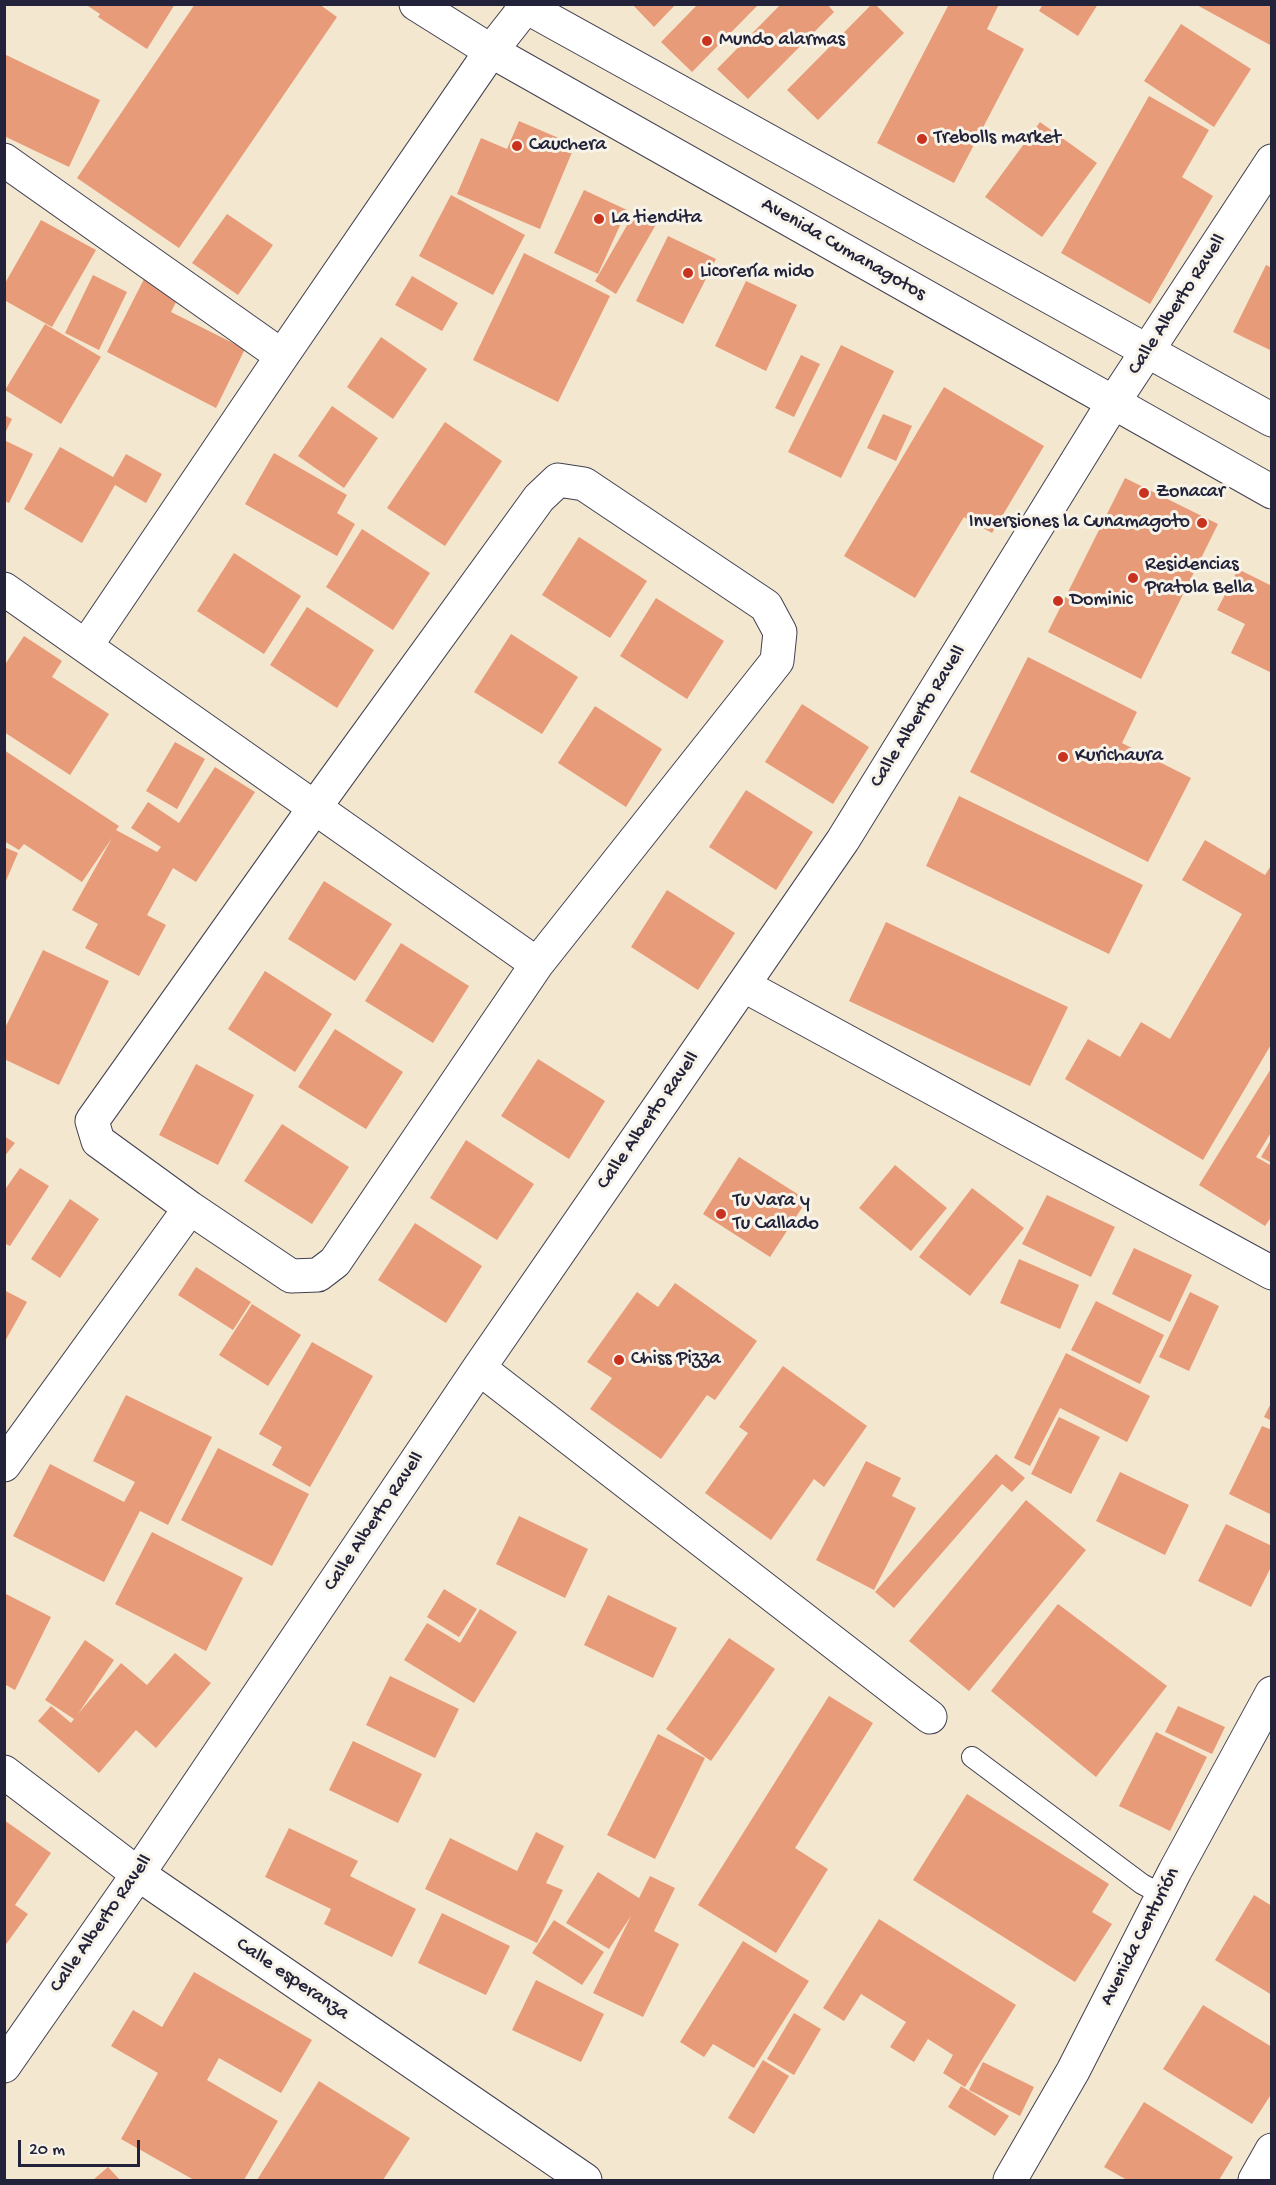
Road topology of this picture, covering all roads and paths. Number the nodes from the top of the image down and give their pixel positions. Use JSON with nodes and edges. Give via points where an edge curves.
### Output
{"nodes":[{"id":1,"x":416,"y":4,"type":"edge"},
{"id":2,"x":525,"y":5,"type":"edge"},
{"id":3,"x":491,"y":51,"type":"junction"},
{"id":4,"x":4,"y":160,"type":"edge"},
{"id":5,"x":1272,"y":161,"type":"edge"},
{"id":6,"x":1148,"y":351,"type":"junction"},
{"id":7,"x":282,"y":356,"type":"junction"},
{"id":8,"x":1113,"y":403,"type":"junction"},
{"id":9,"x":1272,"y":420,"type":"edge"},
{"id":10,"x":1272,"y":492,"type":"edge"},
{"id":11,"x":4,"y":589,"type":"edge"},
{"id":12,"x":86,"y":646,"type":"junction"},
{"id":13,"x":315,"y":807,"type":"junction"},
{"id":14,"x":537,"y":964,"type":"junction"},
{"id":15,"x":744,"y":985,"type":"junction"},
{"id":16,"x":190,"y":1208,"type":"junction"},
{"id":17,"x":1272,"y":1273,"type":"edge"},
{"id":18,"x":479,"y":1368,"type":"junction"},
{"id":19,"x":4,"y":1465,"type":"edge"},
{"id":20,"x":1272,"y":1693,"type":"edge"},
{"id":21,"x":930,"y":1717,"type":"dead end"},
{"id":22,"x":972,"y":1757,"type":"dead end"},
{"id":23,"x":4,"y":1772,"type":"edge"},
{"id":24,"x":138,"y":1874,"type":"junction"},
{"id":25,"x":1163,"y":1895,"type":"junction"},
{"id":26,"x":4,"y":2066,"type":"edge"},
{"id":27,"x":1272,"y":2151,"type":"edge"},
{"id":28,"x":585,"y":2181,"type":"edge"},
{"id":29,"x":1010,"y":2181,"type":"edge"},
{"id":30,"x":1255,"y":2181,"type":"edge"}],
"edges":[{"from":1,"to":3,"type":"street","name":"Avenida Cumanagotos"},
{"from":2,"to":3,"type":"street"},
{"from":2,"to":6,"type":"street"},
{"from":3,"to":7,"type":"street"},
{"from":3,"to":8,"type":"street","name":"Avenida Cumanagotos"},
{"from":4,"to":7,"type":"street"},
{"from":5,"to":6,"type":"street","name":"Calle Alberto Ravell"},
{"from":6,"to":8,"type":"street","name":"Calle Alberto Ravell"},
{"from":6,"to":9,"type":"street"},
{"from":7,"to":12,"type":"street"},
{"from":8,"to":10,"type":"street","name":"Avenida Cumanagotos"},
{"from":8,"to":15,"type":"street","name":"Calle Alberto Ravell","via":[[843,840]]},
{"from":11,"to":12,"type":"street"},
{"from":12,"to":13,"type":"street"},
{"from":13,"to":14,"type":"street"},
{"from":13,"to":14,"type":"street","via":[[539,498],[558,480],[584,484],[766,606],[780,632],[777,661]]},
{"from":13,"to":16,"type":"street","via":[[92,1121],[98,1141]]},
{"from":14,"to":16,"type":"street","via":[[335,1262],[318,1275],[291,1276]]},
{"from":15,"to":17,"type":"street"},
{"from":15,"to":18,"type":"street","name":"Calle Alberto Ravell"},
{"from":16,"to":19,"type":"street"},
{"from":18,"to":21,"type":"street"},
{"from":18,"to":24,"type":"street","name":"Calle Alberto Ravell"},
{"from":20,"to":25,"type":"street","name":"Avenida Centurión"},
{"from":22,"to":25,"type":"lane","via":[[1142,1884]]},
{"from":23,"to":24,"type":"street","name":"Calle esperanza"},
{"from":24,"to":26,"type":"street","name":"Calle Alberto Ravell"},
{"from":24,"to":28,"type":"street","name":"Calle esperanza"},
{"from":25,"to":29,"type":"street","name":"Avenida Centurión","via":[[1073,2072]]},
{"from":27,"to":30,"type":"street"}]}
